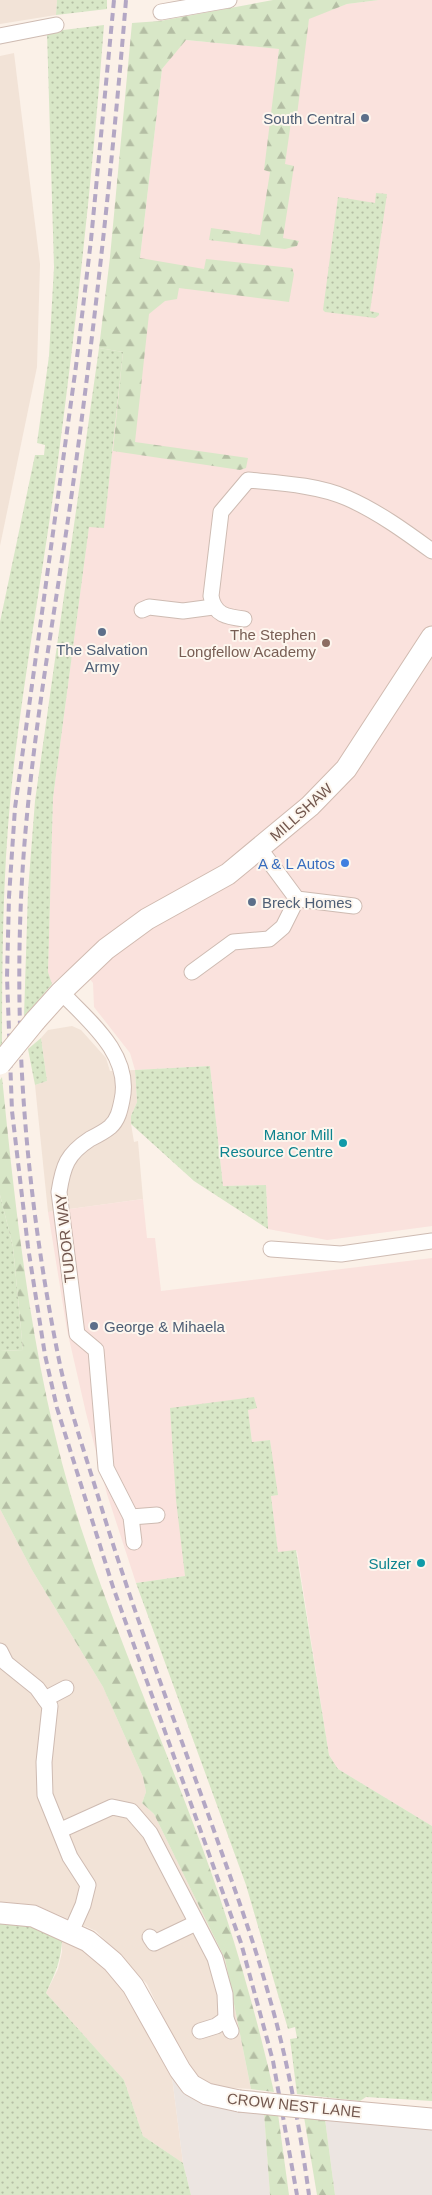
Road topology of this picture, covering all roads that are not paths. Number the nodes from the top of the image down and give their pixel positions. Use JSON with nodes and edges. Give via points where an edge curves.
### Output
{"nodes":[{"id":1,"x":229,"y":0,"type":"edge"},
{"id":2,"x":161,"y":12,"type":"dead end"},
{"id":3,"x":56,"y":25,"type":"dead end"},
{"id":4,"x":0,"y":36,"type":"edge"},
{"id":5,"x":432,"y":551,"type":"edge"},
{"id":6,"x":213,"y":607,"type":"junction"},
{"id":7,"x":142,"y":610,"type":"dead end"},
{"id":8,"x":244,"y":619,"type":"dead end"},
{"id":9,"x":432,"y":637,"type":"edge"},
{"id":10,"x":260,"y":849,"type":"junction"},
{"id":11,"x":297,"y":899,"type":"junction"},
{"id":12,"x":354,"y":906,"type":"dead end"},
{"id":13,"x":192,"y":972,"type":"dead end"},
{"id":14,"x":62,"y":992,"type":"junction"},
{"id":15,"x":0,"y":1064,"type":"edge"},
{"id":16,"x":432,"y":1241,"type":"edge"},
{"id":17,"x":271,"y":1249,"type":"dead end"},
{"id":18,"x":156,"y":1515,"type":"dead end"},
{"id":19,"x":131,"y":1517,"type":"junction"},
{"id":20,"x":134,"y":1542,"type":"dead end"},
{"id":21,"x":0,"y":1652,"type":"edge"},
{"id":22,"x":66,"y":1688,"type":"dead end"},
{"id":23,"x":45,"y":1699,"type":"junction"},
{"id":24,"x":61,"y":1830,"type":"junction"},
{"id":25,"x":0,"y":1913,"type":"edge"},
{"id":26,"x":196,"y":1923,"type":"junction"},
{"id":27,"x":71,"y":1932,"type":"junction"},
{"id":28,"x":150,"y":1937,"type":"dead end"},
{"id":29,"x":200,"y":2031,"type":"dead end"},
{"id":30,"x":432,"y":2119,"type":"edge"}],
"edges":[{"from":1,"to":2,"type":"street"},
{"from":3,"to":4,"type":"street"},
{"from":5,"to":6,"type":"street","via":[[346,497],[293,484],[248,480],[221,512],[211,596]]},
{"from":6,"to":7,"type":"street","via":[[183,611],[149,607]]},
{"from":6,"to":8,"type":"street","via":[[227,617]]},
{"from":9,"to":10,"type":"street","name":"MILLSHAW","via":[[346,769],[310,806]]},
{"from":10,"to":11,"type":"street"},
{"from":10,"to":14,"type":"street","name":"MILLSHAW","via":[[228,874],[147,919],[106,949]]},
{"from":11,"to":12,"type":"street"},
{"from":11,"to":13,"type":"street","via":[[283,927],[269,939],[233,942]]},
{"from":14,"to":15,"type":"street","name":"MILLSHAW","bridge":true},
{"from":14,"to":19,"type":"street","name":"TUDOR WAY","via":[[96,1028],[120,1061],[123,1079],[119,1115],[110,1127],[74,1151],[63,1169],[59,1192],[77,1334],[96,1350],[106,1468]]},
{"from":16,"to":17,"type":"street","via":[[341,1254]]},
{"from":18,"to":19,"type":"street"},
{"from":19,"to":20,"type":"street","name":"TUDOR WAY"},
{"from":21,"to":23,"type":"street","via":[[6,1664],[37,1688]]},
{"from":22,"to":23,"type":"street"},
{"from":23,"to":24,"type":"street","via":[[50,1706],[44,1762],[45,1795]]},
{"from":24,"to":26,"type":"street","via":[[112,1807],[131,1811],[150,1833]]},
{"from":24,"to":27,"type":"street","via":[[70,1857],[88,1886]]},
{"from":25,"to":27,"type":"street","name":"CROW NEST LANE","via":[[33,1916]]},
{"from":26,"to":28,"type":"street","via":[[154,1943]]},
{"from":26,"to":29,"type":"street","via":[[215,1958],[229,2025]]},
{"from":27,"to":30,"type":"street","name":"CROW NEST LANE","bridge":true,"via":[[88,1941],[113,1962],[133,1986],[180,2070],[191,2085],[207,2094],[239,2101]]}]}
